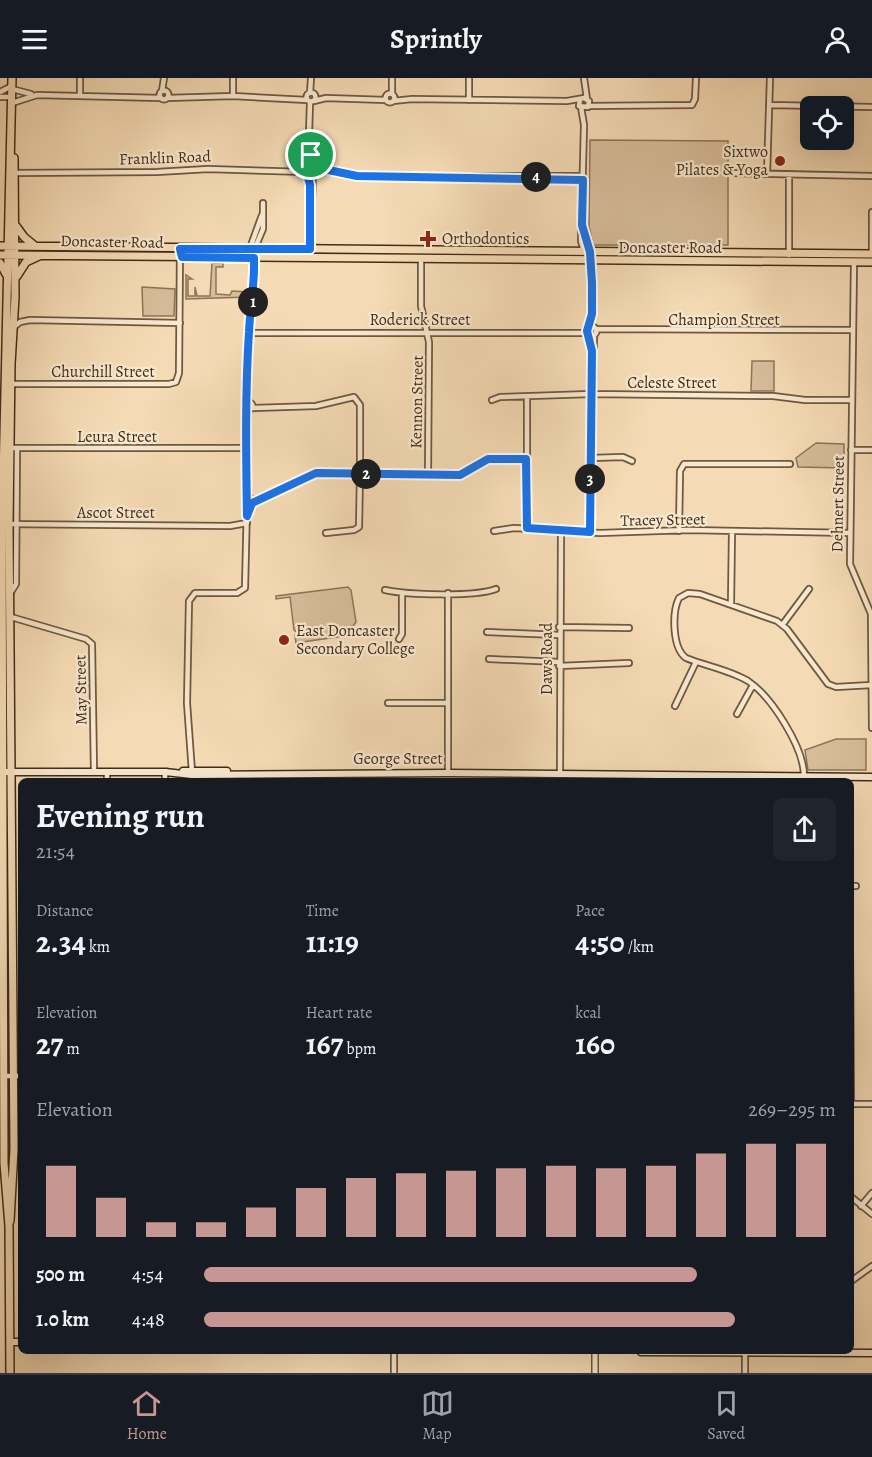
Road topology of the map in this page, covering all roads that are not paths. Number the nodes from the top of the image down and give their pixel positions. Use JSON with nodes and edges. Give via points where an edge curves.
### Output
{"nodes":[{"id":1,"x":80,"y":78,"type":"edge"},
{"id":2,"x":233,"y":78,"type":"edge"},
{"id":3,"x":311,"y":78,"type":"edge"},
{"id":4,"x":469,"y":78,"type":"edge"},
{"id":5,"x":584,"y":78,"type":"edge"},
{"id":6,"x":696,"y":78,"type":"edge"},
{"id":7,"x":770,"y":78,"type":"edge"},
{"id":8,"x":164,"y":79,"type":"edge"},
{"id":9,"x":392,"y":81,"type":"edge"},
{"id":10,"x":12,"y":91,"type":"edge"},
{"id":11,"x":0,"y":94,"type":"edge"},
{"id":12,"x":164,"y":94,"type":"junction"},
{"id":13,"x":37,"y":95,"type":"junction"},
{"id":14,"x":80,"y":96,"type":"junction"},
{"id":15,"x":233,"y":96,"type":"junction"},
{"id":16,"x":311,"y":97,"type":"junction"},
{"id":17,"x":390,"y":97,"type":"junction"},
{"id":18,"x":469,"y":100,"type":"junction"},
{"id":19,"x":584,"y":103,"type":"junction"},
{"id":20,"x":769,"y":105,"type":"junction"},
{"id":21,"x":872,"y":107,"type":"edge"},
{"id":22,"x":311,"y":170,"type":"junction"},
{"id":23,"x":14,"y":172,"type":"junction"},
{"id":24,"x":733,"y":174,"type":"dead end"},
{"id":25,"x":767,"y":174,"type":"junction"},
{"id":26,"x":789,"y":174,"type":"junction"},
{"id":27,"x":872,"y":176,"type":"edge"},
{"id":28,"x":583,"y":178,"type":"junction"},
{"id":29,"x":263,"y":203,"type":"dead end"},
{"id":30,"x":872,"y":212,"type":"edge"},
{"id":31,"x":15,"y":223,"type":"junction"},
{"id":32,"x":35,"y":246,"type":"junction"},
{"id":33,"x":253,"y":248,"type":"junction"},
{"id":34,"x":310,"y":249,"type":"junction"},
{"id":35,"x":8,"y":250,"type":"edge"},
{"id":36,"x":587,"y":252,"type":"junction"},
{"id":37,"x":44,"y":254,"type":"junction"},
{"id":38,"x":180,"y":254,"type":"junction"},
{"id":39,"x":870,"y":254,"type":"edge"},
{"id":40,"x":789,"y":257,"type":"junction"},
{"id":41,"x":421,"y":259,"type":"junction"},
{"id":42,"x":254,"y":260,"type":"junction"},
{"id":43,"x":590,"y":261,"type":"junction"},
{"id":44,"x":853,"y":262,"type":"junction"},
{"id":45,"x":872,"y":262,"type":"edge"},
{"id":46,"x":0,"y":263,"type":"edge"},
{"id":47,"x":12,"y":280,"type":"junction"},
{"id":48,"x":7,"y":318,"type":"edge"},
{"id":49,"x":180,"y":321,"type":"junction"},
{"id":50,"x":249,"y":331,"type":"junction"},
{"id":51,"x":592,"y":331,"type":"junction"},
{"id":52,"x":852,"y":332,"type":"junction"},
{"id":53,"x":428,"y":333,"type":"junction"},
{"id":54,"x":7,"y":380,"type":"edge"},
{"id":55,"x":591,"y":394,"type":"junction"},
{"id":56,"x":527,"y":397,"type":"junction"},
{"id":57,"x":492,"y":400,"type":"dead end"},
{"id":58,"x":851,"y":400,"type":"junction"},
{"id":59,"x":250,"y":406,"type":"junction"},
{"id":60,"x":5,"y":439,"type":"edge"},
{"id":61,"x":10,"y":448,"type":"junction"},
{"id":62,"x":248,"y":450,"type":"junction"},
{"id":63,"x":851,"y":450,"type":"junction"},
{"id":64,"x":872,"y":450,"type":"edge"},
{"id":65,"x":591,"y":458,"type":"junction"},
{"id":66,"x":526,"y":459,"type":"junction"},
{"id":67,"x":632,"y":461,"type":"dead end"},
{"id":68,"x":790,"y":464,"type":"dead end"},
{"id":69,"x":360,"y":474,"type":"junction"},
{"id":70,"x":428,"y":474,"type":"junction"},
{"id":71,"x":250,"y":501,"type":"junction"},
{"id":72,"x":4,"y":502,"type":"edge"},
{"id":73,"x":9,"y":524,"type":"junction"},
{"id":74,"x":247,"y":526,"type":"junction"},
{"id":75,"x":526,"y":528,"type":"junction"},
{"id":76,"x":560,"y":529,"type":"junction"},
{"id":77,"x":494,"y":531,"type":"dead end"},
{"id":78,"x":679,"y":531,"type":"junction"},
{"id":79,"x":732,"y":531,"type":"junction"},
{"id":80,"x":590,"y":532,"type":"junction"},
{"id":81,"x":850,"y":532,"type":"junction"},
{"id":82,"x":326,"y":533,"type":"dead end"},
{"id":83,"x":3,"y":565,"type":"edge"},
{"id":84,"x":2,"y":581,"type":"edge"},
{"id":85,"x":496,"y":589,"type":"dead end"},
{"id":86,"x":809,"y":589,"type":"dead end"},
{"id":87,"x":385,"y":590,"type":"dead end"},
{"id":88,"x":11,"y":592,"type":"junction"},
{"id":89,"x":402,"y":593,"type":"junction"},
{"id":90,"x":448,"y":593,"type":"junction"},
{"id":91,"x":867,"y":597,"type":"edge"},
{"id":92,"x":731,"y":604,"type":"junction"},
{"id":93,"x":11,"y":617,"type":"junction"},
{"id":94,"x":24,"y":622,"type":"junction"},
{"id":95,"x":783,"y":624,"type":"junction"},
{"id":96,"x":11,"y":626,"type":"junction"},
{"id":97,"x":559,"y":627,"type":"junction"},
{"id":98,"x":629,"y":628,"type":"dead end"},
{"id":99,"x":487,"y":632,"type":"dead end"},
{"id":100,"x":559,"y":635,"type":"junction"},
{"id":101,"x":399,"y":639,"type":"dead end"},
{"id":102,"x":489,"y":659,"type":"dead end"},
{"id":103,"x":696,"y":662,"type":"junction"},
{"id":104,"x":629,"y":663,"type":"dead end"},
{"id":105,"x":559,"y":664,"type":"junction"},
{"id":106,"x":753,"y":685,"type":"junction"},
{"id":107,"x":871,"y":687,"type":"edge"},
{"id":108,"x":388,"y":703,"type":"dead end"},
{"id":109,"x":448,"y":703,"type":"junction"},
{"id":110,"x":2,"y":706,"type":"edge"},
{"id":111,"x":675,"y":706,"type":"dead end"},
{"id":112,"x":737,"y":714,"type":"dead end"},
{"id":113,"x":872,"y":717,"type":"edge"},
{"id":114,"x":872,"y":728,"type":"edge"},
{"id":115,"x":12,"y":749,"type":"junction"},
{"id":116,"x":1,"y":750,"type":"edge"},
{"id":117,"x":3,"y":772,"type":"junction"},
{"id":118,"x":11,"y":772,"type":"junction"},
{"id":119,"x":94,"y":772,"type":"junction"},
{"id":120,"x":108,"y":772,"type":"junction"},
{"id":121,"x":165,"y":772,"type":"junction"},
{"id":122,"x":192,"y":772,"type":"junction"},
{"id":123,"x":400,"y":773,"type":"junction"},
{"id":124,"x":448,"y":773,"type":"junction"},
{"id":125,"x":560,"y":774,"type":"junction"},
{"id":126,"x":802,"y":776,"type":"junction"},
{"id":127,"x":204,"y":777,"type":"edge"},
{"id":128,"x":872,"y":777,"type":"edge"},
{"id":129,"x":107,"y":778,"type":"edge"},
{"id":130,"x":165,"y":778,"type":"edge"},
{"id":131,"x":400,"y":778,"type":"edge"},
{"id":132,"x":628,"y":778,"type":"edge"},
{"id":133,"x":789,"y":778,"type":"edge"},
{"id":134,"x":833,"y":778,"type":"edge"},
{"id":135,"x":854,"y":779,"type":"edge"},
{"id":136,"x":2,"y":834,"type":"edge"},
{"id":137,"x":12,"y":834,"type":"junction"},
{"id":138,"x":8,"y":906,"type":"junction"},
{"id":139,"x":7,"y":944,"type":"edge"},
{"id":140,"x":2,"y":951,"type":"edge"},
{"id":141,"x":2,"y":972,"type":"edge"},
{"id":142,"x":14,"y":1076,"type":"edge"},
{"id":143,"x":854,"y":1104,"type":"edge"},
{"id":144,"x":872,"y":1104,"type":"edge"},
{"id":145,"x":2,"y":1141,"type":"edge"},
{"id":146,"x":14,"y":1156,"type":"junction"},
{"id":147,"x":2,"y":1160,"type":"edge"},
{"id":148,"x":872,"y":1193,"type":"edge"},
{"id":149,"x":854,"y":1200,"type":"edge"},
{"id":150,"x":861,"y":1206,"type":"junction"},
{"id":151,"x":872,"y":1214,"type":"edge"},
{"id":152,"x":9,"y":1226,"type":"junction"},
{"id":153,"x":872,"y":1266,"type":"edge"},
{"id":154,"x":854,"y":1280,"type":"edge"},
{"id":155,"x":10,"y":1342,"type":"junction"},
{"id":156,"x":18,"y":1342,"type":"edge"},
{"id":157,"x":854,"y":1353,"type":"edge"},
{"id":158,"x":872,"y":1353,"type":"edge"},
{"id":159,"x":394,"y":1354,"type":"edge"},
{"id":160,"x":595,"y":1354,"type":"edge"},
{"id":161,"x":746,"y":1354,"type":"edge"},
{"id":162,"x":10,"y":1373,"type":"edge"},
{"id":163,"x":394,"y":1373,"type":"edge"},
{"id":164,"x":595,"y":1373,"type":"edge"},
{"id":165,"x":745,"y":1373,"type":"edge"}],
"edges":[{"from":1,"to":14,"type":"street"},
{"from":2,"to":15,"type":"street"},
{"from":3,"to":16,"type":"street"},
{"from":4,"to":18,"type":"street"},
{"from":5,"to":19,"type":"street"},
{"from":6,"to":19,"type":"street","via":[[692,105]]},
{"from":7,"to":20,"type":"street"},
{"from":8,"to":12,"type":"street"},
{"from":9,"to":17,"type":"street"},
{"from":10,"to":11,"type":"street"},
{"from":10,"to":11,"type":"street"},
{"from":10,"to":13,"type":"street"},
{"from":10,"to":13,"type":"street"},
{"from":10,"to":23,"type":"main road"},
{"from":12,"to":14,"type":"street"},
{"from":12,"to":15,"type":"street"},
{"from":13,"to":14,"type":"street"},
{"from":15,"to":16,"type":"street"},
{"from":16,"to":17,"type":"street"},
{"from":16,"to":22,"type":"street"},
{"from":17,"to":18,"type":"street"},
{"from":18,"to":19,"type":"street"},
{"from":19,"to":28,"type":"street"},
{"from":20,"to":21,"type":"street"},
{"from":20,"to":25,"type":"street"},
{"from":22,"to":23,"type":"street","name":"Franklin Road"},
{"from":22,"to":28,"type":"street","name":"Franklin Road","via":[[362,176]]},
{"from":22,"to":34,"type":"street"},
{"from":23,"to":31,"type":"main road"},
{"from":23,"to":35,"type":"main road"},
{"from":24,"to":25,"type":"street"},
{"from":25,"to":26,"type":"street"},
{"from":26,"to":27,"type":"street"},
{"from":26,"to":40,"type":"street"},
{"from":28,"to":36,"type":"street","via":[[582,225]]},
{"from":29,"to":33,"type":"street"},
{"from":30,"to":39,"type":"street"},
{"from":31,"to":32,"type":"main road"},
{"from":31,"to":35,"type":"main road"},
{"from":32,"to":35,"type":"main road","name":"Doncaster Road"},
{"from":32,"to":38,"type":"main road","name":"Doncaster Road"},
{"from":33,"to":34,"type":"main road","name":"Doncaster Road"},
{"from":33,"to":38,"type":"main road","name":"Doncaster Road"},
{"from":33,"to":42,"type":"main road"},
{"from":34,"to":36,"type":"main road","name":"Doncaster Road"},
{"from":35,"to":37,"type":"main road","name":"Doncaster Road"},
{"from":35,"to":47,"type":"main road"},
{"from":36,"to":40,"type":"main road","name":"Doncaster Road"},
{"from":36,"to":43,"type":"main road"},
{"from":37,"to":38,"type":"main road","name":"Doncaster Road"},
{"from":37,"to":47,"type":"main road","via":[[26,262]]},
{"from":38,"to":42,"type":"main road","name":"Doncaster Road"},
{"from":38,"to":49,"type":"street","name":"Churchill Street"},
{"from":39,"to":40,"type":"main road","name":"Doncaster Road"},
{"from":39,"to":44,"type":"street"},
{"from":40,"to":43,"type":"main road","name":"Doncaster Road"},
{"from":40,"to":44,"type":"main road","name":"Doncaster Road"},
{"from":41,"to":42,"type":"main road","name":"Doncaster Road"},
{"from":41,"to":43,"type":"main road","name":"Doncaster Road"},
{"from":41,"to":53,"type":"street","name":"Kennon Street","via":[[421,306]]},
{"from":42,"to":50,"type":"street"},
{"from":43,"to":51,"type":"street"},
{"from":44,"to":45,"type":"main road","name":"Doncaster Road"},
{"from":44,"to":52,"type":"street","name":"Dehnert Street"},
{"from":46,"to":47,"type":"main road"},
{"from":47,"to":48,"type":"main road"},
{"from":47,"to":48,"type":"main road"},
{"from":48,"to":49,"type":"street"},
{"from":48,"to":54,"type":"main road"},
{"from":49,"to":54,"type":"street","name":"Churchill Street","via":[[179,376],[174,383]]},
{"from":50,"to":53,"type":"street","name":"Roderick Street"},
{"from":50,"to":59,"type":"street"},
{"from":51,"to":52,"type":"street","name":"Champion Street"},
{"from":51,"to":53,"type":"street","name":"Roderick Street"},
{"from":51,"to":55,"type":"street"},
{"from":52,"to":58,"type":"street","name":"Dehnert Street"},
{"from":53,"to":70,"type":"street","name":"Kennon Street"},
{"from":54,"to":60,"type":"main road"},
{"from":55,"to":56,"type":"street","name":"Celeste Street"},
{"from":55,"to":58,"type":"street","name":"Celeste Street"},
{"from":55,"to":65,"type":"street"},
{"from":56,"to":57,"type":"street","name":"Celeste Street"},
{"from":56,"to":66,"type":"street"},
{"from":58,"to":63,"type":"street","name":"Dehnert Street"},
{"from":59,"to":62,"type":"street"},
{"from":59,"to":69,"type":"street","via":[[316,406],[348,396],[357,398]]},
{"from":60,"to":61,"type":"main road"},
{"from":61,"to":62,"type":"street","name":"Leura Street"},
{"from":61,"to":72,"type":"main road"},
{"from":61,"to":73,"type":"street"},
{"from":62,"to":71,"type":"street"},
{"from":63,"to":64,"type":"street"},
{"from":63,"to":81,"type":"street","name":"Dehnert Street"},
{"from":65,"to":67,"type":"street"},
{"from":65,"to":80,"type":"street"},
{"from":66,"to":70,"type":"street","via":[[488,459],[460,475]]},
{"from":66,"to":75,"type":"street"},
{"from":68,"to":78,"type":"street","via":[[684,464],[680,472]]},
{"from":69,"to":70,"type":"street"},
{"from":69,"to":71,"type":"street","via":[[316,473]]},
{"from":69,"to":82,"type":"street","via":[[359,526]]},
{"from":71,"to":74,"type":"street"},
{"from":72,"to":73,"type":"main road"},
{"from":73,"to":74,"type":"street","name":"Ascot Street"},
{"from":73,"to":83,"type":"main road"},
{"from":73,"to":88,"type":"street","via":[[16,584]]},
{"from":74,"to":122,"type":"street","via":[[244,590],[195,593],[189,598]]},
{"from":75,"to":76,"type":"street","name":"Tracey Street"},
{"from":75,"to":77,"type":"street","name":"Tracey Street"},
{"from":76,"to":80,"type":"street","name":"Tracey Street"},
{"from":76,"to":97,"type":"street","name":"Daws Road"},
{"from":78,"to":79,"type":"street","name":"Tracey Street"},
{"from":78,"to":80,"type":"street","name":"Tracey Street"},
{"from":79,"to":81,"type":"street","name":"Tracey Street"},
{"from":79,"to":92,"type":"street"},
{"from":81,"to":91,"type":"street","name":"Dehnert Street","via":[[850,566]]},
{"from":83,"to":84,"type":"main road"},
{"from":83,"to":88,"type":"main road"},
{"from":84,"to":110,"type":"main road"},
{"from":85,"to":90,"type":"street"},
{"from":86,"to":95,"type":"street"},
{"from":87,"to":89,"type":"street"},
{"from":88,"to":93,"type":"main road"},
{"from":89,"to":90,"type":"street"},
{"from":89,"to":101,"type":"street"},
{"from":90,"to":109,"type":"street"},
{"from":91,"to":107,"type":"street","name":"Dehnert Street","via":[[871,615]]},
{"from":92,"to":95,"type":"street"},
{"from":92,"to":103,"type":"street","via":[[695,593],[679,597],[677,647],[684,657]]},
{"from":93,"to":94,"type":"street","name":"May Street"},
{"from":93,"to":96,"type":"main road"},
{"from":94,"to":96,"type":"street"},
{"from":94,"to":119,"type":"street","name":"May Street","via":[[86,639],[92,645]]},
{"from":95,"to":107,"type":"street","via":[[826,683],[833,687]]},
{"from":96,"to":115,"type":"main road"},
{"from":97,"to":98,"type":"street"},
{"from":97,"to":100,"type":"street","name":"Daws Road"},
{"from":99,"to":100,"type":"street"},
{"from":100,"to":105,"type":"street","name":"Daws Road"},
{"from":102,"to":105,"type":"street"},
{"from":103,"to":106,"type":"street"},
{"from":103,"to":111,"type":"street"},
{"from":104,"to":105,"type":"street"},
{"from":105,"to":125,"type":"street","name":"Daws Road"},
{"from":106,"to":112,"type":"street"},
{"from":106,"to":126,"type":"street","via":[[793,737],[802,762]]},
{"from":107,"to":113,"type":"street","name":"Dehnert Street"},
{"from":108,"to":109,"type":"street"},
{"from":109,"to":124,"type":"street"},
{"from":110,"to":116,"type":"main road"},
{"from":113,"to":114,"type":"street","name":"Dehnert Street"},
{"from":115,"to":116,"type":"street"},
{"from":115,"to":118,"type":"main road"},
{"from":116,"to":117,"type":"main road"},
{"from":117,"to":118,"type":"main road","name":"George Street"},
{"from":117,"to":136,"type":"main road"},
{"from":118,"to":119,"type":"main road","name":"George Street"},
{"from":118,"to":137,"type":"main road"},
{"from":119,"to":120,"type":"main road","name":"George Street"},
{"from":120,"to":121,"type":"main road","name":"George Street"},
{"from":120,"to":129,"type":"street"},
{"from":121,"to":122,"type":"main road","name":"George Street"},
{"from":121,"to":130,"type":"street"},
{"from":122,"to":127,"type":"main road","name":"George Street"},
{"from":123,"to":124,"type":"main road","name":"George Street"},
{"from":123,"to":127,"type":"main road","name":"George Street","via":[[249,773]]},
{"from":123,"to":131,"type":"street"},
{"from":124,"to":125,"type":"main road","name":"George Street"},
{"from":125,"to":132,"type":"main road","name":"George Street"},
{"from":126,"to":133,"type":"main road","name":"George Street"},
{"from":126,"to":134,"type":"main road","name":"George Street"},
{"from":128,"to":135,"type":"main road","name":"George Street"},
{"from":136,"to":137,"type":"street"},
{"from":136,"to":138,"type":"main road"},
{"from":137,"to":138,"type":"main road"},
{"from":138,"to":139,"type":"main road"},
{"from":139,"to":140,"type":"main road"},
{"from":139,"to":142,"type":"main road"},
{"from":140,"to":141,"type":"main road"},
{"from":141,"to":142,"type":"main road"},
{"from":142,"to":145,"type":"main road"},
{"from":142,"to":146,"type":"main road"},
{"from":143,"to":144,"type":"street"},
{"from":145,"to":147,"type":"main road"},
{"from":146,"to":147,"type":"main road"},
{"from":146,"to":152,"type":"main road"},
{"from":147,"to":152,"type":"main road"},
{"from":148,"to":150,"type":"street"},
{"from":149,"to":150,"type":"street"},
{"from":150,"to":151,"type":"street"},
{"from":152,"to":155,"type":"main road"},
{"from":153,"to":154,"type":"street","via":[[868,1273]]},
{"from":155,"to":156,"type":"main road"},
{"from":155,"to":162,"type":"main road"},
{"from":157,"to":158,"type":"main road"},
{"from":159,"to":163,"type":"street"},
{"from":160,"to":164,"type":"street"},
{"from":161,"to":165,"type":"street"}]}
